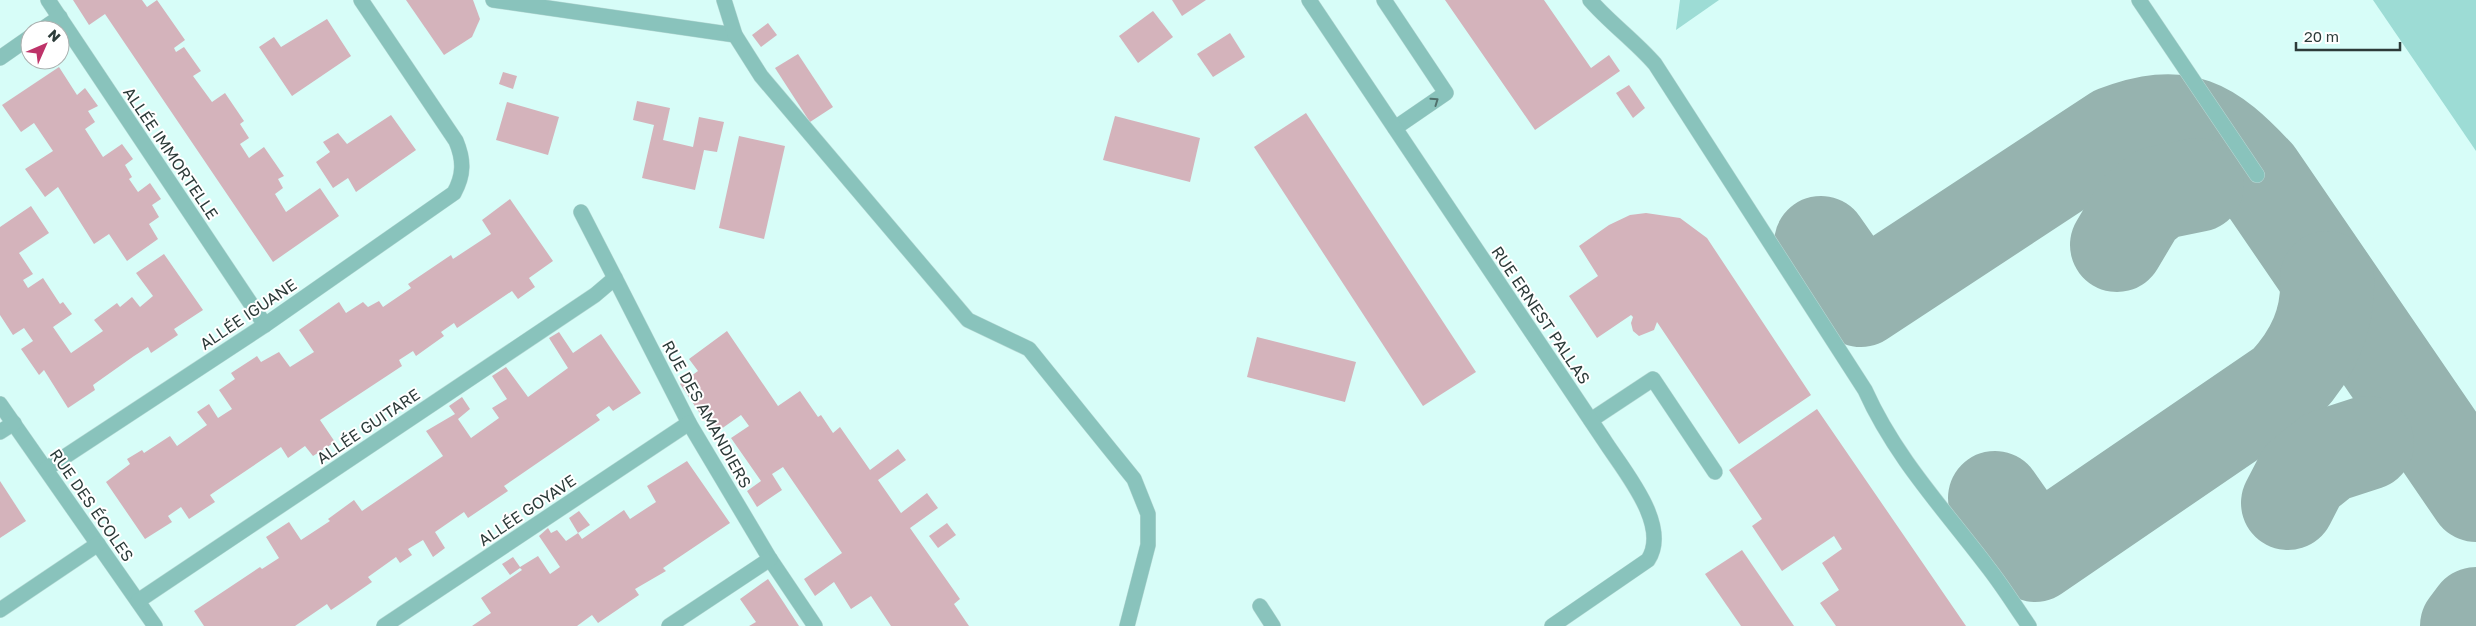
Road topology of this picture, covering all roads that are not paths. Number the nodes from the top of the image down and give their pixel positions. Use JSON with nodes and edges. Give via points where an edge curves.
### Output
{"nodes":[{"id":1,"x":48,"y":0,"type":"edge"},
{"id":2,"x":361,"y":0,"type":"edge"},
{"id":3,"x":493,"y":0,"type":"edge"},
{"id":4,"x":724,"y":0,"type":"edge"},
{"id":5,"x":1309,"y":0,"type":"edge"},
{"id":6,"x":1384,"y":0,"type":"edge"},
{"id":7,"x":1590,"y":0,"type":"edge"},
{"id":8,"x":2139,"y":0,"type":"edge"},
{"id":9,"x":60,"y":17,"type":"junction"},
{"id":10,"x":56,"y":20,"type":"edge"},
{"id":11,"x":734,"y":36,"type":"junction"},
{"id":12,"x":20,"y":44,"type":"edge"},
{"id":13,"x":0,"y":58,"type":"edge"},
{"id":14,"x":1395,"y":128,"type":"junction"},
{"id":15,"x":2257,"y":175,"type":"dead end"},
{"id":16,"x":581,"y":212,"type":"dead end"},
{"id":17,"x":615,"y":278,"type":"junction"},
{"id":18,"x":265,"y":325,"type":"junction"},
{"id":19,"x":0,"y":404,"type":"edge"},
{"id":20,"x":1591,"y":420,"type":"junction"},
{"id":21,"x":14,"y":423,"type":"junction"},
{"id":22,"x":688,"y":424,"type":"junction"},
{"id":23,"x":0,"y":432,"type":"edge"},
{"id":24,"x":46,"y":469,"type":"junction"},
{"id":25,"x":1715,"y":472,"type":"dead end"},
{"id":26,"x":98,"y":544,"type":"junction"},
{"id":27,"x":770,"y":559,"type":"junction"},
{"id":28,"x":138,"y":601,"type":"junction"},
{"id":29,"x":1260,"y":606,"type":"dead end"},
{"id":30,"x":0,"y":610,"type":"edge"},
{"id":31,"x":155,"y":626,"type":"edge"},
{"id":32,"x":384,"y":626,"type":"edge"},
{"id":33,"x":669,"y":626,"type":"edge"},
{"id":34,"x":815,"y":626,"type":"edge"},
{"id":35,"x":1127,"y":626,"type":"edge"},
{"id":36,"x":1273,"y":626,"type":"edge"},
{"id":37,"x":1552,"y":626,"type":"edge"},
{"id":38,"x":2029,"y":626,"type":"edge"}],
"edges":[{"from":1,"to":9,"type":"street","name":"ALLÉE IMMORTELLE"},
{"from":2,"to":18,"type":"street","name":"ALLÉE IGUANE","via":[[456,141],[462,155],[462,179],[454,193]]},
{"from":3,"to":11,"type":"street"},
{"from":4,"to":11,"type":"street"},
{"from":5,"to":14,"type":"street","name":"RUE ERNEST PALLAS"},
{"from":14,"to":6,"type":"street","one_way":true,"via":[[1446,93]]},
{"from":7,"to":38,"type":"street","via":[[1655,64],[1865,390],[1878,420],[1907,466],[1988,567]]},
{"from":8,"to":15,"type":"street"},
{"from":9,"to":10,"type":"street"},
{"from":9,"to":18,"type":"street","name":"ALLÉE IMMORTELLE"},
{"from":11,"to":35,"type":"street","via":[[762,76],[968,320],[1029,349],[1134,479],[1148,514],[1148,545]]},
{"from":12,"to":13,"type":"street"},
{"from":14,"to":20,"type":"street","name":"RUE ERNEST PALLAS"},
{"from":16,"to":17,"type":"street","name":"RUE DES AMANDIERS"},
{"from":17,"to":22,"type":"street","name":"RUE DES AMANDIERS"},
{"from":17,"to":28,"type":"street","name":"ALLÉE GUITARE"},
{"from":18,"to":24,"type":"street","name":"ALLÉE IGUANE"},
{"from":19,"to":21,"type":"street","name":"RUE DES ÉCOLES"},
{"from":20,"to":25,"type":"street","via":[[1653,379]]},
{"from":20,"to":37,"type":"street","name":"RUE ERNEST PALLAS","via":[[1643,501],[1654,524],[1654,551],[1639,568]]},
{"from":21,"to":23,"type":"street"},
{"from":21,"to":24,"type":"street","name":"RUE DES ÉCOLES"},
{"from":22,"to":27,"type":"street","name":"RUE DES AMANDIERS"},
{"from":22,"to":32,"type":"street","name":"ALLÉE GOYAVE"},
{"from":24,"to":26,"type":"street","name":"RUE DES ÉCOLES"},
{"from":26,"to":28,"type":"street","name":"RUE DES ÉCOLES"},
{"from":26,"to":30,"type":"street"},
{"from":27,"to":33,"type":"street"},
{"from":27,"to":34,"type":"street","name":"RUE DES AMANDIERS"},
{"from":28,"to":31,"type":"street","name":"RUE DES ÉCOLES"},
{"from":29,"to":36,"type":"street"}]}
